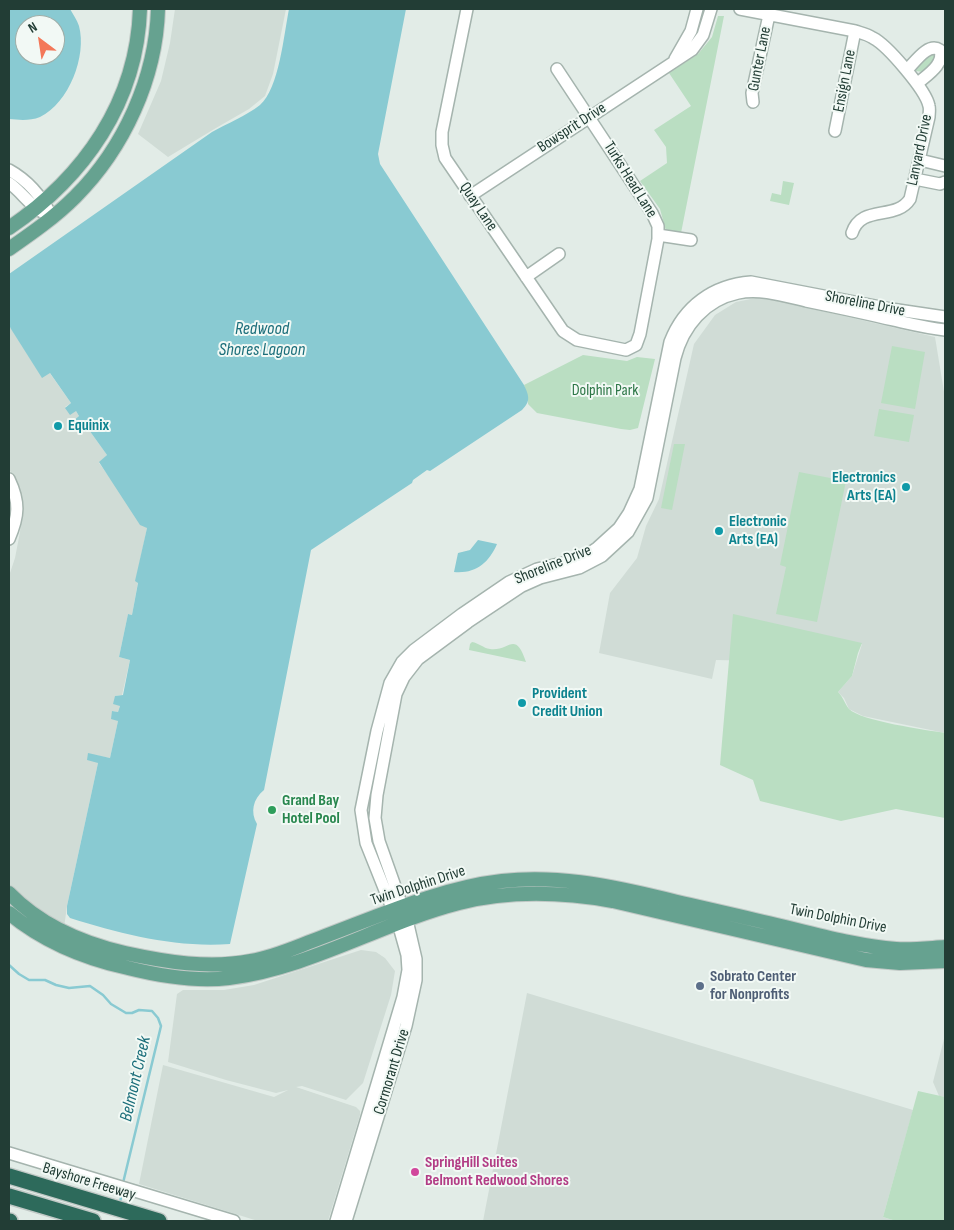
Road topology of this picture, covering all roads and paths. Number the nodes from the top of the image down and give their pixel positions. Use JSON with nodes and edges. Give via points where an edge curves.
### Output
{"nodes":[{"id":1,"x":140,"y":9,"type":"edge"},
{"id":2,"x":158,"y":9,"type":"edge"},
{"id":3,"x":467,"y":9,"type":"edge"},
{"id":4,"x":697,"y":9,"type":"edge"},
{"id":5,"x":711,"y":9,"type":"edge"},
{"id":6,"x":740,"y":9,"type":"edge"},
{"id":7,"x":769,"y":15,"type":"junction"},
{"id":8,"x":855,"y":31,"type":"junction"},
{"id":9,"x":674,"y":61,"type":"junction"},
{"id":10,"x":557,"y":69,"type":"dead end"},
{"id":11,"x":906,"y":70,"type":"junction"},
{"id":12,"x":918,"y":83,"type":"junction"},
{"id":13,"x":753,"y":102,"type":"dead end"},
{"id":14,"x":590,"y":117,"type":"junction"},
{"id":15,"x":835,"y":131,"type":"dead end"},
{"id":16,"x":920,"y":160,"type":"junction"},
{"id":17,"x":945,"y":166,"type":"edge"},
{"id":18,"x":9,"y":170,"type":"edge"},
{"id":19,"x":915,"y":179,"type":"junction"},
{"id":20,"x":945,"y":182,"type":"edge"},
{"id":21,"x":9,"y":183,"type":"edge"},
{"id":22,"x":470,"y":196,"type":"junction"},
{"id":23,"x":40,"y":205,"type":"junction"},
{"id":24,"x":52,"y":217,"type":"junction"},
{"id":25,"x":9,"y":228,"type":"edge"},
{"id":26,"x":852,"y":233,"type":"dead end"},
{"id":27,"x":658,"y":235,"type":"junction"},
{"id":28,"x":690,"y":240,"type":"dead end"},
{"id":29,"x":9,"y":249,"type":"edge"},
{"id":30,"x":560,"y":254,"type":"dead end"},
{"id":31,"x":526,"y":277,"type":"junction"},
{"id":32,"x":945,"y":317,"type":"edge"},
{"id":33,"x":945,"y":330,"type":"edge"},
{"id":34,"x":619,"y":350,"type":"joint"},
{"id":35,"x":9,"y":479,"type":"edge"},
{"id":36,"x":9,"y":539,"type":"edge"},
{"id":37,"x":9,"y":893,"type":"edge"},
{"id":38,"x":9,"y":913,"type":"edge"},
{"id":39,"x":400,"y":916,"type":"junction"},
{"id":40,"x":945,"y":947,"type":"edge"},
{"id":41,"x":945,"y":961,"type":"edge"},
{"id":42,"x":9,"y":1153,"type":"edge"},
{"id":43,"x":9,"y":1176,"type":"edge"},
{"id":44,"x":9,"y":1196,"type":"edge"},
{"id":45,"x":93,"y":1221,"type":"edge"},
{"id":46,"x":159,"y":1221,"type":"edge"},
{"id":47,"x":234,"y":1221,"type":"edge"},
{"id":48,"x":336,"y":1221,"type":"edge"},
{"id":49,"x":346,"y":1221,"type":"edge"}],
"edges":[{"from":1,"to":23,"type":"main road","via":[[137,42],[129,74],[108,123],[80,166]]},
{"from":2,"to":24,"type":"main road","via":[[146,80],[124,132],[99,170]]},
{"from":3,"to":22,"type":"street","name":"Quay Lane","via":[[441,136],[442,150]]},
{"from":4,"to":9,"type":"street","name":"Bowsprit Drive","via":[[689,38]]},
{"from":5,"to":9,"type":"street","name":"Bowsprit Drive","via":[[698,44]]},
{"from":6,"to":7,"type":"street","name":"Lanyard Drive"},
{"from":7,"to":8,"type":"street","name":"Lanyard Drive"},
{"from":7,"to":13,"type":"street","name":"Gunter Lane","via":[[752,93]]},
{"from":8,"to":11,"type":"street","name":"Lanyard Drive","via":[[875,39]]},
{"from":8,"to":15,"type":"street","name":"Ensign Lane"},
{"from":9,"to":14,"type":"street","name":"Bowsprit Drive"},
{"from":10,"to":14,"type":"street","name":"Turks Head Lane"},
{"from":11,"to":12,"type":"street","name":"Lanyard Drive"},
{"from":11,"to":12,"type":"street","via":[[930,48],[940,50],[940,62]]},
{"from":12,"to":16,"type":"street","name":"Lanyard Drive","via":[[929,106]]},
{"from":14,"to":22,"type":"street","name":"Bowsprit Drive"},
{"from":14,"to":27,"type":"street","name":"Turks Head Lane","via":[[652,213]]},
{"from":16,"to":17,"type":"street"},
{"from":16,"to":19,"type":"street","name":"Lanyard Drive"},
{"from":18,"to":23,"type":"street","via":[[21,177]]},
{"from":19,"to":20,"type":"street"},
{"from":19,"to":26,"type":"street","name":"Lanyard Drive","via":[[907,203],[861,219]]},
{"from":21,"to":23,"type":"street"},
{"from":22,"to":31,"type":"street","name":"Quay Lane"},
{"from":23,"to":24,"type":"street"},
{"from":23,"to":25,"type":"main road"},
{"from":24,"to":29,"type":"main road"},
{"from":27,"to":28,"type":"street"},
{"from":27,"to":34,"type":"street","name":"Turks Head Lane","via":[[639,337],[632,348]]},
{"from":30,"to":31,"type":"street"},
{"from":31,"to":34,"type":"street","name":"Quay Lane","via":[[556,324],[567,335]]},
{"from":32,"to":39,"type":"street","name":"Shoreline Drive","via":[[751,282],[716,290],[688,310],[670,342],[640,489],[619,528],[588,554],[529,572],[462,614],[414,650],[402,662],[390,683],[383,701],[361,810],[366,843]]},
{"from":33,"to":39,"type":"street","name":"Shoreline Drive","via":[[756,292],[724,298],[693,320],[678,348],[647,498],[628,532],[602,556],[579,568],[532,582],[500,599],[424,654],[400,684],[393,702],[374,815],[377,837]]},
{"from":35,"to":36,"type":"street","via":[[17,512]]},
{"from":37,"to":39,"type":"main road","name":"Twin Dolphin Drive","via":[[34,915],[79,939],[138,956],[201,965],[251,961]]},
{"from":38,"to":39,"type":"main road","name":"Twin Dolphin Drive","via":[[46,940],[103,963],[166,976],[200,979],[227,978],[284,966]]},
{"from":39,"to":40,"type":"main road","name":"Twin Dolphin Drive","via":[[425,899],[476,885],[528,879],[568,880],[616,887],[851,943],[897,949]]},
{"from":39,"to":41,"type":"main road","name":"Twin Dolphin Drive","via":[[480,899],[529,894],[568,895],[614,901],[848,957],[871,961]]},
{"from":39,"to":48,"type":"street","name":"Cormorant Drive","via":[[407,955],[406,985]]},
{"from":39,"to":49,"type":"street","name":"Cormorant Drive","via":[[416,959],[416,980]]},
{"from":42,"to":47,"type":"street"},
{"from":43,"to":46,"type":"highway","name":"Bayshore Freeway"},
{"from":44,"to":45,"type":"highway"}]}
